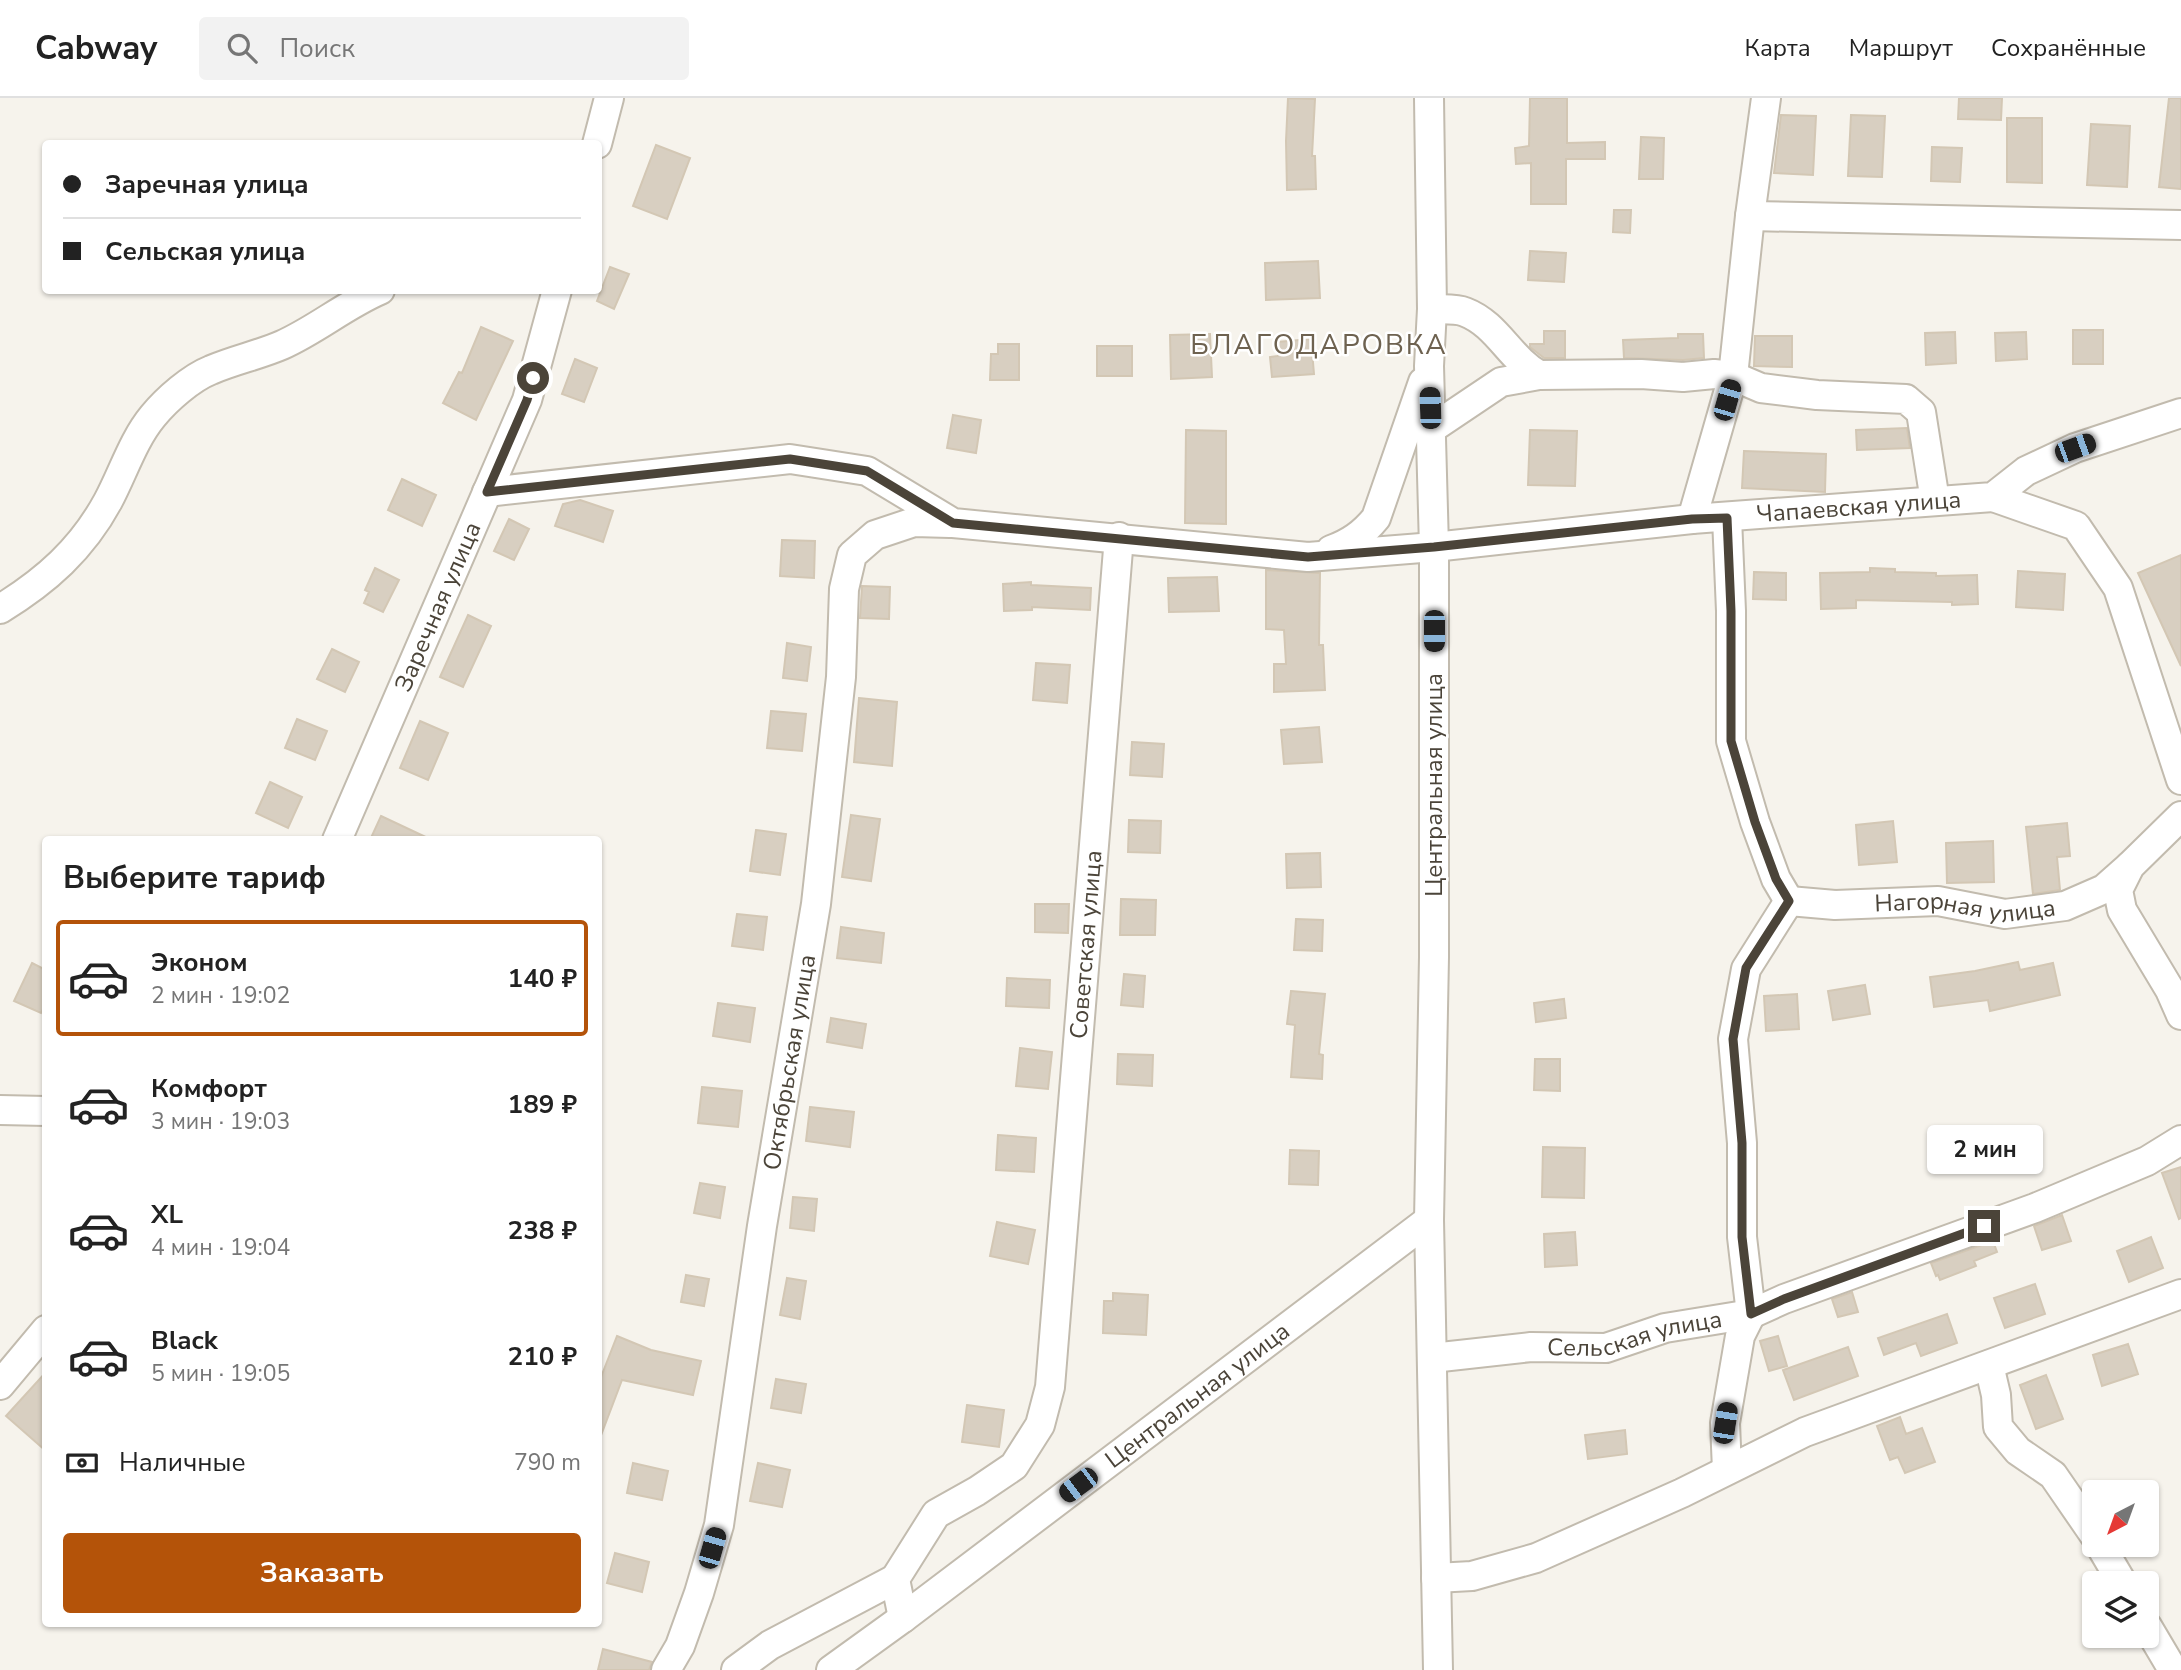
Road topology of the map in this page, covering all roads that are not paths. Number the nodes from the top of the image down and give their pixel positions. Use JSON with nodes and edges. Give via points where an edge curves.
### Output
{"nodes":[{"id":1,"x":609,"y":98,"type":"edge"},
{"id":2,"x":1429,"y":98,"type":"edge"},
{"id":3,"x":1766,"y":98,"type":"edge"},
{"id":4,"x":598,"y":140,"type":"edge"},
{"id":5,"x":1749,"y":216,"type":"junction"},
{"id":6,"x":2181,"y":225,"type":"edge"},
{"id":7,"x":373,"y":294,"type":"edge"},
{"id":8,"x":556,"y":294,"type":"edge"},
{"id":9,"x":1432,"y":309,"type":"junction"},
{"id":10,"x":1429,"y":366,"type":"junction"},
{"id":11,"x":1539,"y":375,"type":"junction"},
{"id":12,"x":1733,"y":376,"type":"junction"},
{"id":13,"x":2181,"y":413,"type":"edge"},
{"id":14,"x":1431,"y":429,"type":"junction"},
{"id":15,"x":487,"y":492,"type":"junction"},
{"id":16,"x":1993,"y":496,"type":"junction"},
{"id":17,"x":1935,"y":501,"type":"junction"},
{"id":18,"x":1727,"y":518,"type":"junction"},
{"id":19,"x":1692,"y":519,"type":"junction"},
{"id":20,"x":953,"y":523,"type":"junction"},
{"id":21,"x":1119,"y":537,"type":"junction"},
{"id":22,"x":1434,"y":547,"type":"junction"},
{"id":23,"x":1308,"y":557,"type":"junction"},
{"id":24,"x":0,"y":609,"type":"edge"},
{"id":25,"x":2181,"y":780,"type":"edge"},
{"id":26,"x":2181,"y":816,"type":"edge"},
{"id":27,"x":339,"y":836,"type":"edge"},
{"id":28,"x":2130,"y":866,"type":"junction"},
{"id":29,"x":1789,"y":901,"type":"junction"},
{"id":30,"x":2181,"y":1014,"type":"edge"},
{"id":31,"x":0,"y":1110,"type":"edge"},
{"id":32,"x":42,"y":1111,"type":"edge"},
{"id":33,"x":2181,"y":1140,"type":"edge"},
{"id":34,"x":1429,"y":1220,"type":"junction"},
{"id":35,"x":2181,"y":1294,"type":"edge"},
{"id":36,"x":1751,"y":1314,"type":"junction"},
{"id":37,"x":42,"y":1335,"type":"edge"},
{"id":38,"x":1432,"y":1358,"type":"junction"},
{"id":39,"x":1989,"y":1365,"type":"junction"},
{"id":40,"x":0,"y":1385,"type":"edge"},
{"id":41,"x":1727,"y":1471,"type":"junction"},
{"id":42,"x":2082,"y":1517,"type":"edge"},
{"id":43,"x":1436,"y":1578,"type":"junction"},
{"id":44,"x":895,"y":1579,"type":"junction"},
{"id":45,"x":903,"y":1618,"type":"junction"},
{"id":46,"x":2159,"y":1646,"type":"edge"},
{"id":47,"x":666,"y":1670,"type":"edge"},
{"id":48,"x":736,"y":1670,"type":"edge"},
{"id":49,"x":831,"y":1670,"type":"edge"},
{"id":50,"x":1438,"y":1670,"type":"edge"},
{"id":51,"x":2173,"y":1670,"type":"edge"}],
"edges":[{"from":1,"to":4,"type":"street"},
{"from":2,"to":9,"type":"street","name":"Центральная улица"},
{"from":3,"to":5,"type":"street"},
{"from":5,"to":6,"type":"street"},
{"from":5,"to":12,"type":"street"},
{"from":7,"to":24,"type":"street","via":[[282,345],[208,371],[182,389],[153,416],[107,502],[73,551],[34,588]]},
{"from":8,"to":15,"type":"street","name":"Заречная улица","via":[[527,400]]},
{"from":9,"to":10,"type":"street","name":"Центральная улица"},
{"from":9,"to":11,"type":"street","via":[[1462,311],[1480,320],[1525,367]]},
{"from":10,"to":14,"type":"street","name":"Центральная улица"},
{"from":10,"to":23,"type":"street","via":[[1376,518],[1364,533],[1342,546]]},
{"from":11,"to":12,"type":"street"},
{"from":11,"to":14,"type":"street","via":[[1501,382]]},
{"from":12,"to":17,"type":"street","via":[[1761,388],[1817,396],[1906,399],[1921,412]]},
{"from":12,"to":19,"type":"street"},
{"from":13,"to":16,"type":"street","name":"Чапаевская улица","via":[[2075,448],[2026,471]]},
{"from":14,"to":22,"type":"street","name":"Центральная улица"},
{"from":15,"to":20,"type":"street","name":"Чапаевская улица","via":[[790,459],[867,471]]},
{"from":15,"to":27,"type":"street","name":"Заречная улица"},
{"from":16,"to":17,"type":"street","name":"Чапаевская улица"},
{"from":16,"to":25,"type":"street","via":[[2076,526],[2119,588]]},
{"from":17,"to":18,"type":"street","name":"Чапаевская улица"},
{"from":18,"to":19,"type":"street","name":"Чапаевская улица"},
{"from":18,"to":29,"type":"street","via":[[1731,741],[1755,822]]},
{"from":19,"to":22,"type":"street","name":"Чапаевская улица"},
{"from":20,"to":21,"type":"street","name":"Чапаевская улица"},
{"from":20,"to":47,"type":"street","name":"Октябрьская улица","via":[[901,526],[875,535],[852,555],[844,589],[841,677],[816,904],[762,1226],[719,1525],[680,1646]]},
{"from":21,"to":23,"type":"street","name":"Чапаевская улица"},
{"from":21,"to":44,"type":"street","name":"Советская улица","via":[[1050,1387],[1040,1425],[1014,1466],[936,1514]]},
{"from":22,"to":23,"type":"street","name":"Чапаевская улица"},
{"from":22,"to":34,"type":"street","name":"Центральная улица"},
{"from":26,"to":28,"type":"street","name":"Нагорная улица"},
{"from":28,"to":29,"type":"street","name":"Нагорная улица","via":[[2104,889],[2065,906],[2005,914],[1938,901],[1846,905]]},
{"from":28,"to":30,"type":"street","via":[[2118,890],[2122,910]]},
{"from":29,"to":36,"type":"street","via":[[1746,968],[1733,1039],[1742,1143],[1742,1237]]},
{"from":31,"to":32,"type":"street"},
{"from":33,"to":36,"type":"street","name":"Сельская улица","via":[[2147,1161],[2035,1208]]},
{"from":34,"to":38,"type":"street","name":"Центральная улица"},
{"from":34,"to":45,"type":"street","name":"Центральная улица"},
{"from":35,"to":39,"type":"street"},
{"from":36,"to":38,"type":"street","name":"Сельская улица","via":[[1665,1328],[1606,1348],[1531,1347]]},
{"from":36,"to":41,"type":"street","via":[[1740,1336],[1725,1423]]},
{"from":37,"to":40,"type":"street"},
{"from":38,"to":43,"type":"street","name":"Центральная улица"},
{"from":39,"to":41,"type":"street","via":[[1805,1432]]},
{"from":39,"to":42,"type":"street","via":[[1998,1427],[2018,1451],[2053,1475]]},
{"from":41,"to":43,"type":"street","via":[[1536,1558],[1472,1576]]},
{"from":43,"to":50,"type":"street","name":"Центральная улица"},
{"from":44,"to":45,"type":"street"},
{"from":44,"to":48,"type":"street","via":[[770,1645]]},
{"from":45,"to":49,"type":"street","name":"Центральная улица"},
{"from":46,"to":51,"type":"street"}]}
